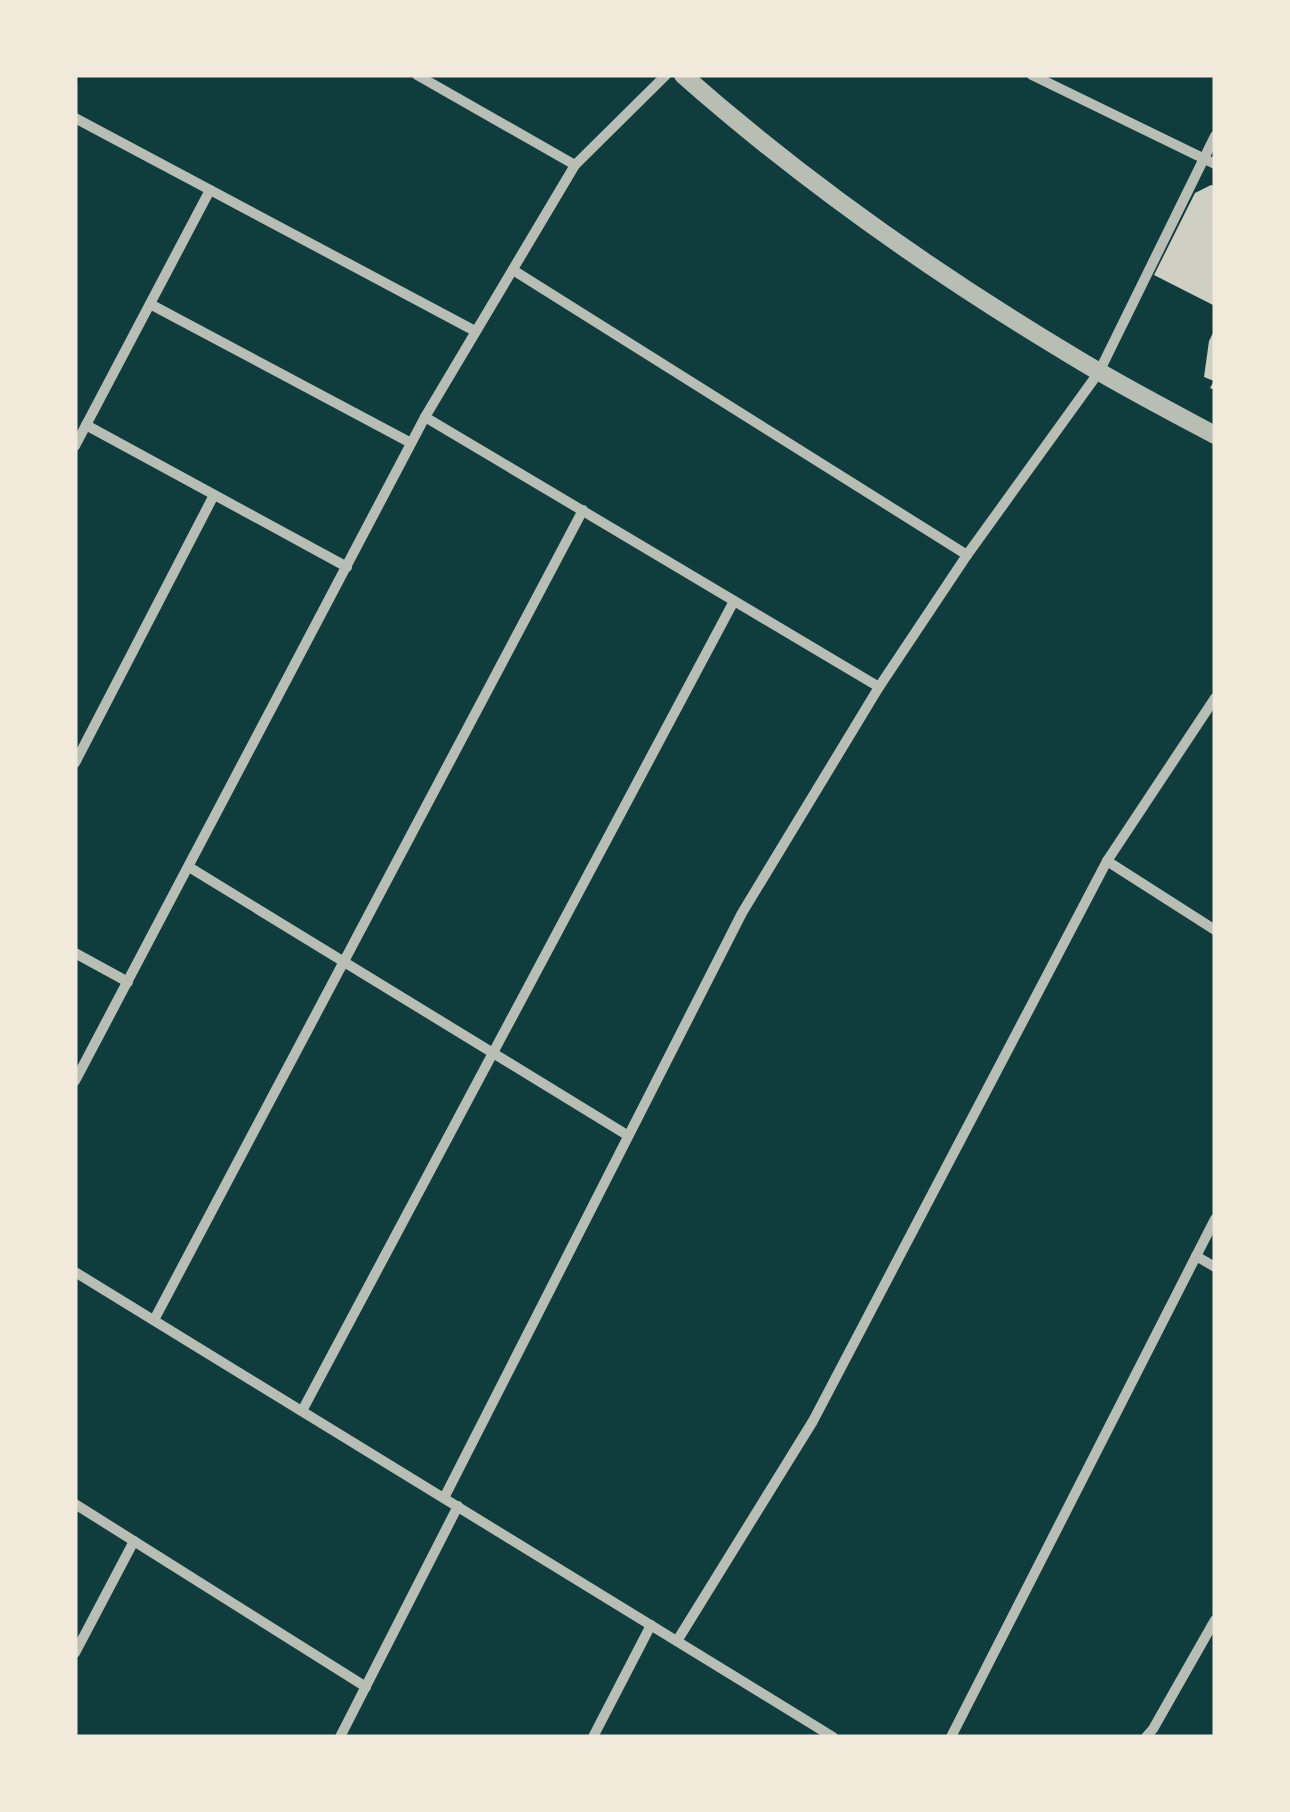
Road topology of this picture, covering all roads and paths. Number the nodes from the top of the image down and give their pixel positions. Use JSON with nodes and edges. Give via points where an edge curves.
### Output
{"nodes":[{"id":1,"x":416,"y":75,"type":"edge"},
{"id":2,"x":666,"y":75,"type":"edge"},
{"id":3,"x":683,"y":75,"type":"edge"},
{"id":4,"x":1032,"y":75,"type":"edge"},
{"id":5,"x":76,"y":120,"type":"edge"},
{"id":6,"x":1215,"y":136,"type":"edge"},
{"id":7,"x":1210,"y":161,"type":"edge"},
{"id":8,"x":575,"y":165,"type":"junction"},
{"id":9,"x":210,"y":190,"type":"junction"},
{"id":10,"x":512,"y":270,"type":"junction"},
{"id":11,"x":150,"y":304,"type":"junction"},
{"id":12,"x":475,"y":331,"type":"junction"},
{"id":13,"x":1099,"y":372,"type":"junction"},
{"id":14,"x":426,"y":416,"type":"junction"},
{"id":15,"x":86,"y":424,"type":"junction"},
{"id":16,"x":1215,"y":435,"type":"edge"},
{"id":17,"x":411,"y":444,"type":"junction"},
{"id":18,"x":75,"y":446,"type":"edge"},
{"id":19,"x":214,"y":495,"type":"junction"},
{"id":20,"x":584,"y":510,"type":"junction"},
{"id":21,"x":967,"y":555,"type":"junction"},
{"id":22,"x":346,"y":567,"type":"junction"},
{"id":23,"x":734,"y":601,"type":"junction"},
{"id":24,"x":880,"y":687,"type":"junction"},
{"id":25,"x":1215,"y":698,"type":"edge"},
{"id":26,"x":75,"y":763,"type":"edge"},
{"id":27,"x":1107,"y":861,"type":"junction"},
{"id":28,"x":189,"y":867,"type":"junction"},
{"id":29,"x":1215,"y":930,"type":"edge"},
{"id":30,"x":75,"y":952,"type":"edge"},
{"id":31,"x":345,"y":963,"type":"junction"},
{"id":32,"x":128,"y":982,"type":"junction"},
{"id":33,"x":494,"y":1054,"type":"junction"},
{"id":34,"x":75,"y":1081,"type":"edge"},
{"id":35,"x":627,"y":1135,"type":"junction"},
{"id":36,"x":1215,"y":1219,"type":"edge"},
{"id":37,"x":1196,"y":1256,"type":"junction"},
{"id":38,"x":1215,"y":1267,"type":"edge"},
{"id":39,"x":75,"y":1272,"type":"edge"},
{"id":40,"x":154,"y":1320,"type":"junction"},
{"id":41,"x":302,"y":1411,"type":"junction"},
{"id":42,"x":444,"y":1498,"type":"junction"},
{"id":43,"x":75,"y":1504,"type":"edge"},
{"id":44,"x":458,"y":1506,"type":"junction"},
{"id":45,"x":134,"y":1541,"type":"junction"},
{"id":46,"x":1215,"y":1620,"type":"edge"},
{"id":47,"x":651,"y":1625,"type":"junction"},
{"id":48,"x":677,"y":1641,"type":"junction"},
{"id":49,"x":75,"y":1653,"type":"edge"},
{"id":50,"x":366,"y":1687,"type":"junction"},
{"id":51,"x":340,"y":1737,"type":"edge"},
{"id":52,"x":592,"y":1737,"type":"edge"},
{"id":53,"x":832,"y":1737,"type":"edge"},
{"id":54,"x":951,"y":1737,"type":"edge"},
{"id":55,"x":1146,"y":1737,"type":"edge"}],
"edges":[{"from":1,"to":8,"type":"street"},
{"from":2,"to":8,"type":"street"},
{"from":3,"to":13,"type":"street","via":[[834,198]]},
{"from":4,"to":7,"type":"street"},
{"from":5,"to":9,"type":"street"},
{"from":6,"to":7,"type":"street"},
{"from":7,"to":13,"type":"street"},
{"from":8,"to":10,"type":"street"},
{"from":9,"to":11,"type":"street"},
{"from":9,"to":12,"type":"street"},
{"from":10,"to":12,"type":"street"},
{"from":10,"to":21,"type":"street"},
{"from":11,"to":15,"type":"street"},
{"from":11,"to":17,"type":"street"},
{"from":12,"to":14,"type":"street"},
{"from":13,"to":16,"type":"street"},
{"from":13,"to":21,"type":"street"},
{"from":14,"to":17,"type":"street"},
{"from":14,"to":20,"type":"street"},
{"from":15,"to":18,"type":"street"},
{"from":15,"to":19,"type":"street"},
{"from":17,"to":22,"type":"street"},
{"from":19,"to":22,"type":"street"},
{"from":19,"to":26,"type":"street"},
{"from":20,"to":23,"type":"street"},
{"from":20,"to":31,"type":"street"},
{"from":21,"to":24,"type":"street"},
{"from":22,"to":28,"type":"street"},
{"from":23,"to":24,"type":"street"},
{"from":23,"to":33,"type":"street"},
{"from":24,"to":35,"type":"street","via":[[742,913]]},
{"from":25,"to":27,"type":"street"},
{"from":27,"to":29,"type":"street"},
{"from":27,"to":48,"type":"street","via":[[813,1422]]},
{"from":28,"to":31,"type":"street"},
{"from":28,"to":32,"type":"street"},
{"from":30,"to":32,"type":"street"},
{"from":31,"to":33,"type":"street"},
{"from":31,"to":40,"type":"street"},
{"from":32,"to":34,"type":"street"},
{"from":33,"to":35,"type":"street"},
{"from":33,"to":41,"type":"street"},
{"from":35,"to":42,"type":"street"},
{"from":36,"to":37,"type":"street"},
{"from":37,"to":38,"type":"street"},
{"from":37,"to":54,"type":"street"},
{"from":39,"to":40,"type":"street"},
{"from":40,"to":41,"type":"street"},
{"from":41,"to":42,"type":"street"},
{"from":42,"to":44,"type":"street"},
{"from":43,"to":45,"type":"street"},
{"from":44,"to":47,"type":"street"},
{"from":44,"to":50,"type":"street"},
{"from":45,"to":49,"type":"street"},
{"from":45,"to":50,"type":"street"},
{"from":46,"to":55,"type":"street"},
{"from":47,"to":48,"type":"street"},
{"from":47,"to":52,"type":"street"},
{"from":48,"to":53,"type":"street"},
{"from":50,"to":51,"type":"street"}]}
